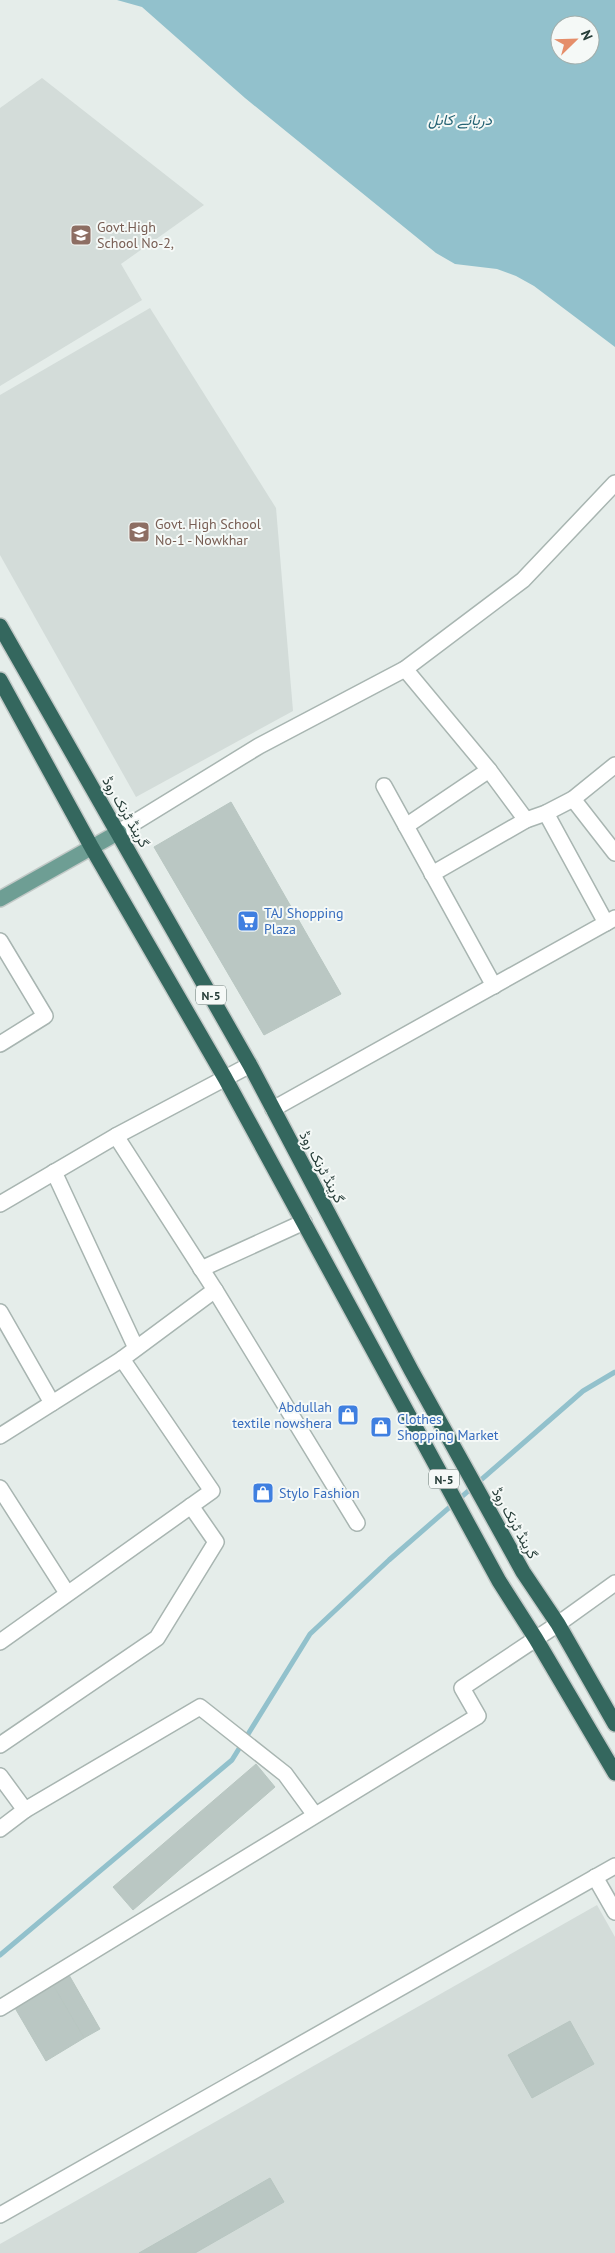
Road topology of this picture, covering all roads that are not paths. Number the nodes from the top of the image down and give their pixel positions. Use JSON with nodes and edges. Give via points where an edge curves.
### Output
{"nodes":[{"id":1,"x":615,"y":483,"type":"edge"},
{"id":2,"x":0,"y":626,"type":"edge"},
{"id":3,"x":405,"y":669,"type":"junction"},
{"id":4,"x":0,"y":680,"type":"edge"},
{"id":5,"x":615,"y":765,"type":"edge"},
{"id":6,"x":489,"y":770,"type":"junction"},
{"id":7,"x":384,"y":786,"type":"dead end"},
{"id":8,"x":573,"y":799,"type":"junction"},
{"id":9,"x":546,"y":813,"type":"junction"},
{"id":10,"x":526,"y":820,"type":"junction"},
{"id":11,"x":406,"y":826,"type":"junction"},
{"id":12,"x":119,"y":832,"type":"junction"},
{"id":13,"x":92,"y":848,"type":"junction"},
{"id":14,"x":615,"y":853,"type":"edge"},
{"id":15,"x":432,"y":874,"type":"junction"},
{"id":16,"x":0,"y":899,"type":"edge"},
{"id":17,"x":610,"y":920,"type":"edge"},
{"id":18,"x":0,"y":941,"type":"edge"},
{"id":19,"x":494,"y":986,"type":"junction"},
{"id":20,"x":0,"y":1044,"type":"edge"},
{"id":21,"x":250,"y":1065,"type":"junction"},
{"id":22,"x":225,"y":1078,"type":"junction"},
{"id":23,"x":274,"y":1110,"type":"junction"},
{"id":24,"x":116,"y":1136,"type":"junction"},
{"id":25,"x":54,"y":1172,"type":"junction"},
{"id":26,"x":0,"y":1204,"type":"edge"},
{"id":27,"x":304,"y":1222,"type":"junction"},
{"id":28,"x":201,"y":1269,"type":"junction"},
{"id":29,"x":215,"y":1290,"type":"junction"},
{"id":30,"x":0,"y":1312,"type":"edge"},
{"id":31,"x":136,"y":1348,"type":"junction"},
{"id":32,"x":122,"y":1359,"type":"junction"},
{"id":33,"x":52,"y":1403,"type":"junction"},
{"id":34,"x":0,"y":1436,"type":"edge"},
{"id":35,"x":0,"y":1488,"type":"edge"},
{"id":36,"x":191,"y":1506,"type":"junction"},
{"id":37,"x":357,"y":1524,"type":"dead end"},
{"id":38,"x":615,"y":1583,"type":"edge"},
{"id":39,"x":66,"y":1593,"type":"junction"},
{"id":40,"x":558,"y":1624,"type":"junction"},
{"id":41,"x":536,"y":1639,"type":"junction"},
{"id":42,"x":0,"y":1642,"type":"edge"},
{"id":43,"x":615,"y":1724,"type":"edge"},
{"id":44,"x":0,"y":1745,"type":"edge"},
{"id":45,"x":615,"y":1772,"type":"edge"},
{"id":46,"x":0,"y":1776,"type":"edge"},
{"id":47,"x":25,"y":1810,"type":"junction"},
{"id":48,"x":315,"y":1815,"type":"junction"},
{"id":49,"x":0,"y":1829,"type":"edge"},
{"id":50,"x":615,"y":1866,"type":"edge"},
{"id":51,"x":595,"y":1877,"type":"junction"},
{"id":52,"x":615,"y":1912,"type":"edge"},
{"id":53,"x":0,"y":2008,"type":"edge"},
{"id":54,"x":0,"y":2215,"type":"edge"}],
"edges":[{"from":1,"to":3,"type":"street","via":[[523,580]]},
{"from":2,"to":12,"type":"highway","name":"گرینڈ ٹرنک روڈ","number":"N-5"},
{"from":3,"to":6,"type":"street"},
{"from":3,"to":12,"type":"street","via":[[258,746]]},
{"from":4,"to":13,"type":"highway","number":"N-5"},
{"from":5,"to":8,"type":"street"},
{"from":6,"to":10,"type":"street"},
{"from":6,"to":11,"type":"street"},
{"from":7,"to":11,"type":"street"},
{"from":8,"to":9,"type":"street"},
{"from":8,"to":14,"type":"street"},
{"from":9,"to":10,"type":"street"},
{"from":9,"to":17,"type":"street"},
{"from":10,"to":15,"type":"street"},
{"from":11,"to":15,"type":"street"},
{"from":12,"to":13,"type":"main road"},
{"from":12,"to":21,"type":"highway","name":"گرینڈ ٹرنک روڈ","number":"N-5"},
{"from":13,"to":16,"type":"main road"},
{"from":13,"to":22,"type":"highway","number":"N-5"},
{"from":15,"to":19,"type":"street"},
{"from":17,"to":19,"type":"street"},
{"from":18,"to":20,"type":"street","via":[[45,1016]]},
{"from":19,"to":23,"type":"street"},
{"from":21,"to":22,"type":"street"},
{"from":21,"to":23,"type":"highway","name":"گرینڈ ٹرنک روڈ","number":"N-5"},
{"from":22,"to":24,"type":"street"},
{"from":22,"to":27,"type":"highway","number":"N-5"},
{"from":23,"to":40,"type":"highway","name":"گرینڈ ٹرنک روڈ","number":"N-5","via":[[411,1370],[523,1572]]},
{"from":24,"to":25,"type":"street"},
{"from":24,"to":28,"type":"street"},
{"from":25,"to":26,"type":"street"},
{"from":25,"to":31,"type":"street"},
{"from":27,"to":28,"type":"street"},
{"from":27,"to":41,"type":"highway","number":"N-5","via":[[499,1581]]},
{"from":28,"to":29,"type":"street"},
{"from":29,"to":31,"type":"street"},
{"from":29,"to":37,"type":"street"},
{"from":30,"to":33,"type":"street"},
{"from":31,"to":32,"type":"street"},
{"from":32,"to":33,"type":"street"},
{"from":32,"to":36,"type":"street","via":[[212,1491]]},
{"from":33,"to":34,"type":"street"},
{"from":35,"to":39,"type":"street"},
{"from":36,"to":39,"type":"street"},
{"from":36,"to":44,"type":"street","via":[[216,1542],[157,1638]]},
{"from":38,"to":40,"type":"street"},
{"from":39,"to":42,"type":"street"},
{"from":40,"to":41,"type":"street"},
{"from":40,"to":43,"type":"highway","name":"گرینڈ ٹرنک روڈ","number":"N-5"},
{"from":41,"to":45,"type":"highway","number":"N-5"},
{"from":41,"to":48,"type":"street","via":[[462,1688],[478,1716]]},
{"from":46,"to":47,"type":"street"},
{"from":47,"to":48,"type":"street","via":[[200,1707],[286,1774]]},
{"from":47,"to":49,"type":"street"},
{"from":48,"to":53,"type":"street"},
{"from":50,"to":51,"type":"street"},
{"from":51,"to":52,"type":"street"},
{"from":51,"to":54,"type":"street"}]}
